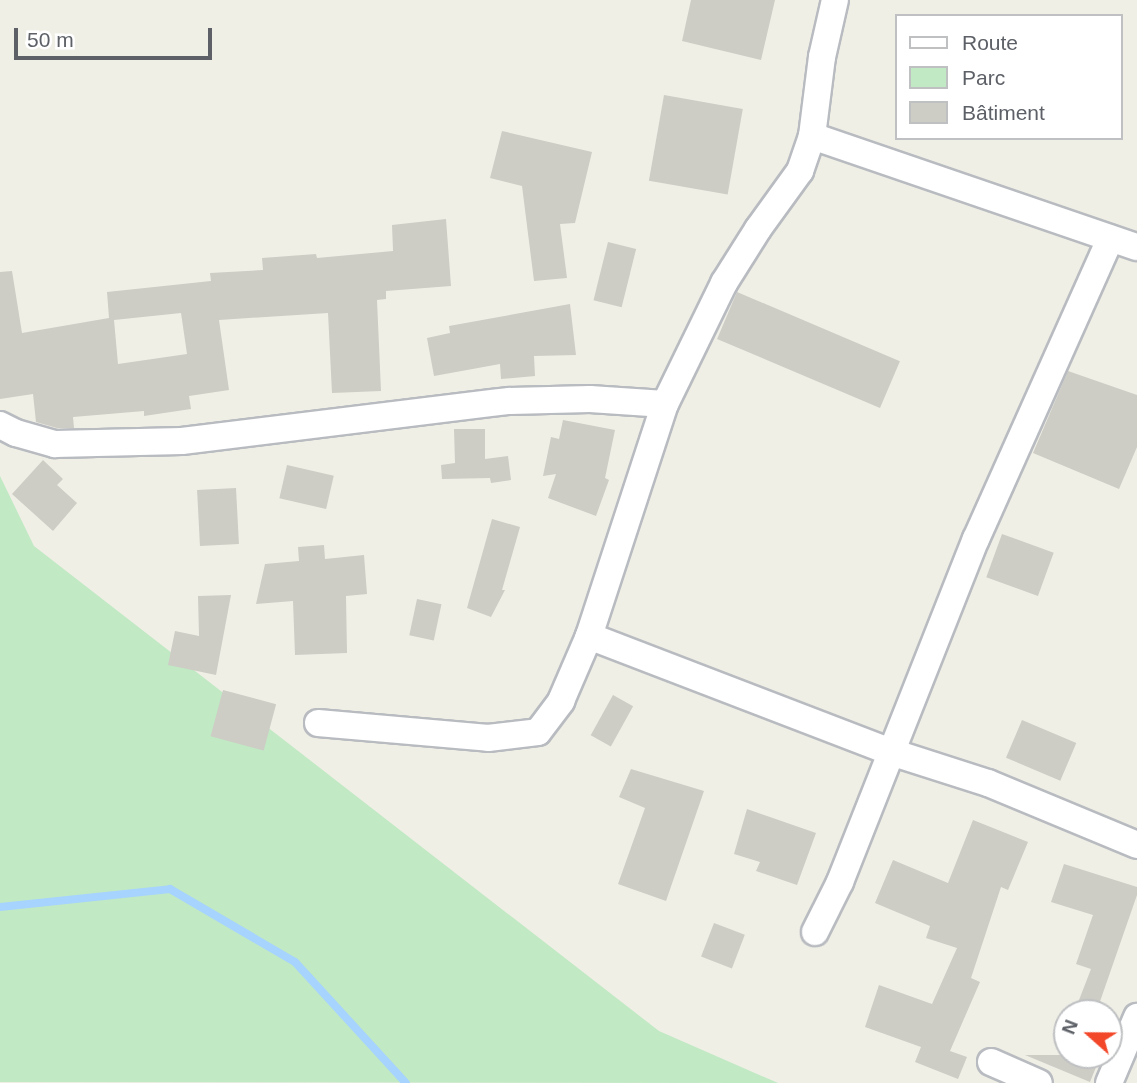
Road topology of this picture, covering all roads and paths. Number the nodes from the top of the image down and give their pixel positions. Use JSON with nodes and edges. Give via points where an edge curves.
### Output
{"nodes":[{"id":1,"x":835,"y":0,"type":"edge"},
{"id":2,"x":812,"y":136,"type":"junction"},
{"id":3,"x":1110,"y":239,"type":"junction"},
{"id":4,"x":1137,"y":247,"type":"edge"},
{"id":5,"x":665,"y":404,"type":"junction"},
{"id":6,"x":0,"y":425,"type":"edge"},
{"id":7,"x":589,"y":636,"type":"junction"},
{"id":8,"x":318,"y":723,"type":"dead end"},
{"id":9,"x":891,"y":752,"type":"junction"},
{"id":10,"x":1137,"y":845,"type":"edge"},
{"id":11,"x":815,"y":932,"type":"dead end"},
{"id":12,"x":1137,"y":1017,"type":"edge"},
{"id":13,"x":991,"y":1062,"type":"dead end"},
{"id":14,"x":1039,"y":1083,"type":"edge"},
{"id":15,"x":1109,"y":1083,"type":"edge"}],
"edges":[{"from":1,"to":2,"type":"street"},
{"from":2,"to":3,"type":"street"},
{"from":2,"to":5,"type":"street","via":[[800,171],[724,283]]},
{"from":3,"to":4,"type":"street"},
{"from":3,"to":9,"type":"street","via":[[976,539]]},
{"from":5,"to":6,"type":"street","via":[[590,399],[510,401],[182,440],[55,444]]},
{"from":5,"to":7,"type":"street"},
{"from":7,"to":8,"type":"street","via":[[561,701],[538,732],[488,738]]},
{"from":7,"to":9,"type":"street"},
{"from":9,"to":10,"type":"street","via":[[988,783]]},
{"from":9,"to":11,"type":"street","via":[[840,882]]},
{"from":12,"to":15,"type":"street"},
{"from":13,"to":14,"type":"street"}]}
